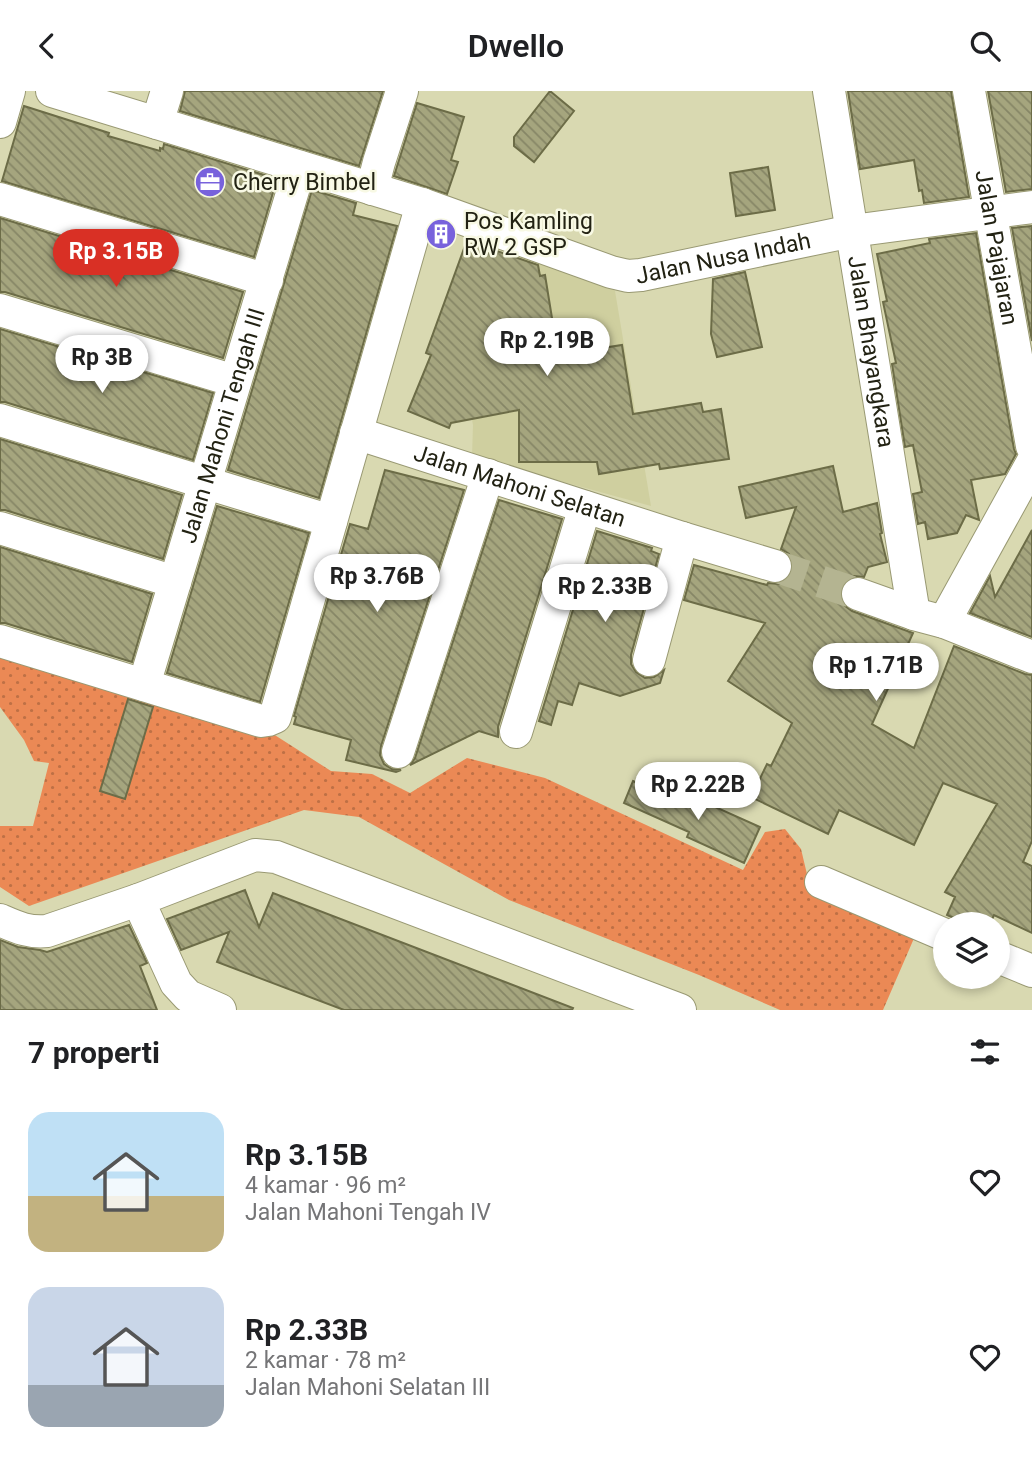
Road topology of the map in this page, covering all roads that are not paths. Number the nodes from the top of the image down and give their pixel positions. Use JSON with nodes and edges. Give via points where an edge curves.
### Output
{"nodes":[{"id":1,"x":9,"y":91,"type":"edge"},
{"id":2,"x":52,"y":91,"type":"edge"},
{"id":3,"x":167,"y":91,"type":"edge"},
{"id":4,"x":402,"y":91,"type":"edge"},
{"id":5,"x":829,"y":91,"type":"edge"},
{"id":6,"x":969,"y":91,"type":"edge"},
{"id":7,"x":0,"y":122,"type":"edge"},
{"id":8,"x":157,"y":123,"type":"junction"},
{"id":9,"x":300,"y":167,"type":"junction"},
{"id":10,"x":375,"y":175,"type":"junction"},
{"id":11,"x":0,"y":199,"type":"edge"},
{"id":12,"x":422,"y":204,"type":"junction"},
{"id":13,"x":1032,"y":207,"type":"edge"},
{"id":14,"x":990,"y":214,"type":"junction"},
{"id":15,"x":852,"y":231,"type":"junction"},
{"id":16,"x":267,"y":279,"type":"junction"},
{"id":17,"x":0,"y":310,"type":"edge"},
{"id":18,"x":236,"y":381,"type":"junction"},
{"id":19,"x":0,"y":419,"type":"edge"},
{"id":20,"x":356,"y":433,"type":"junction"},
{"id":21,"x":1032,"y":446,"type":"edge"},
{"id":22,"x":1032,"y":463,"type":"edge"},
{"id":23,"x":488,"y":475,"type":"junction"},
{"id":24,"x":205,"y":482,"type":"junction"},
{"id":25,"x":585,"y":507,"type":"junction"},
{"id":26,"x":331,"y":521,"type":"junction"},
{"id":27,"x":0,"y":528,"type":"edge"},
{"id":28,"x":682,"y":538,"type":"junction"},
{"id":29,"x":775,"y":566,"type":"tunnel mouth"},
{"id":30,"x":175,"y":582,"type":"junction"},
{"id":31,"x":858,"y":594,"type":"tunnel mouth"},
{"id":32,"x":914,"y":614,"type":"junction"},
{"id":33,"x":944,"y":622,"type":"junction"},
{"id":34,"x":0,"y":641,"type":"edge"},
{"id":35,"x":1032,"y":657,"type":"edge"},
{"id":36,"x":649,"y":660,"type":"dead end"},
{"id":37,"x":144,"y":685,"type":"junction"},
{"id":38,"x":516,"y":732,"type":"dead end"},
{"id":39,"x":398,"y":752,"type":"dead end"},
{"id":40,"x":821,"y":882,"type":"dead end"},
{"id":41,"x":138,"y":900,"type":"junction"},
{"id":42,"x":0,"y":920,"type":"edge"},
{"id":43,"x":933,"y":930,"type":"edge"},
{"id":44,"x":1010,"y":962,"type":"edge"},
{"id":45,"x":1032,"y":971,"type":"edge"},
{"id":46,"x":220,"y":1010,"type":"edge"},
{"id":47,"x":680,"y":1010,"type":"edge"}],
"edges":[{"from":1,"to":7,"type":"street"},
{"from":2,"to":8,"type":"street","name":"Jalan Nusa Indah"},
{"from":3,"to":8,"type":"street"},
{"from":4,"to":10,"type":"street"},
{"from":5,"to":15,"type":"street","name":"Jalan Bhayangkara"},
{"from":6,"to":14,"type":"street","name":"Jalan Pajajaran"},
{"from":8,"to":9,"type":"street","name":"Jalan Nusa Indah"},
{"from":9,"to":10,"type":"street","name":"Jalan Nusa Indah"},
{"from":9,"to":16,"type":"street","name":"Jalan Mahoni Tengah III"},
{"from":10,"to":12,"type":"street","name":"Jalan Nusa Indah"},
{"from":11,"to":16,"type":"street"},
{"from":12,"to":15,"type":"street","name":"Jalan Nusa Indah","via":[[628,276]]},
{"from":12,"to":20,"type":"street"},
{"from":13,"to":14,"type":"street","name":"Jalan Nusa Indah"},
{"from":14,"to":15,"type":"street","name":"Jalan Nusa Indah"},
{"from":14,"to":21,"type":"street","name":"Jalan Pajajaran"},
{"from":15,"to":32,"type":"street","name":"Jalan Bhayangkara"},
{"from":16,"to":18,"type":"street","name":"Jalan Mahoni Tengah III"},
{"from":17,"to":18,"type":"street"},
{"from":18,"to":24,"type":"street","name":"Jalan Mahoni Tengah III"},
{"from":19,"to":24,"type":"street"},
{"from":20,"to":23,"type":"street","name":"Jalan Mahoni Selatan"},
{"from":20,"to":26,"type":"street"},
{"from":22,"to":33,"type":"street"},
{"from":23,"to":25,"type":"street","name":"Jalan Mahoni Selatan"},
{"from":23,"to":39,"type":"street"},
{"from":24,"to":26,"type":"street"},
{"from":24,"to":30,"type":"street","name":"Jalan Mahoni Tengah III"},
{"from":25,"to":28,"type":"street","name":"Jalan Mahoni Selatan"},
{"from":25,"to":38,"type":"street"},
{"from":26,"to":37,"type":"street","via":[[275,717],[261,721]]},
{"from":27,"to":30,"type":"street"},
{"from":28,"to":29,"type":"street","name":"Jalan Mahoni Selatan"},
{"from":28,"to":36,"type":"street"},
{"from":30,"to":37,"type":"street","name":"Jalan Mahoni Tengah III"},
{"from":31,"to":32,"type":"street"},
{"from":32,"to":33,"type":"street"},
{"from":33,"to":35,"type":"street"},
{"from":34,"to":37,"type":"street"},
{"from":40,"to":43,"type":"street"},
{"from":41,"to":42,"type":"street","via":[[47,931],[25,930]]},
{"from":41,"to":46,"type":"street","via":[[176,983],[188,996]]},
{"from":41,"to":47,"type":"street","via":[[255,855],[276,857]]},
{"from":44,"to":45,"type":"street"}]}
